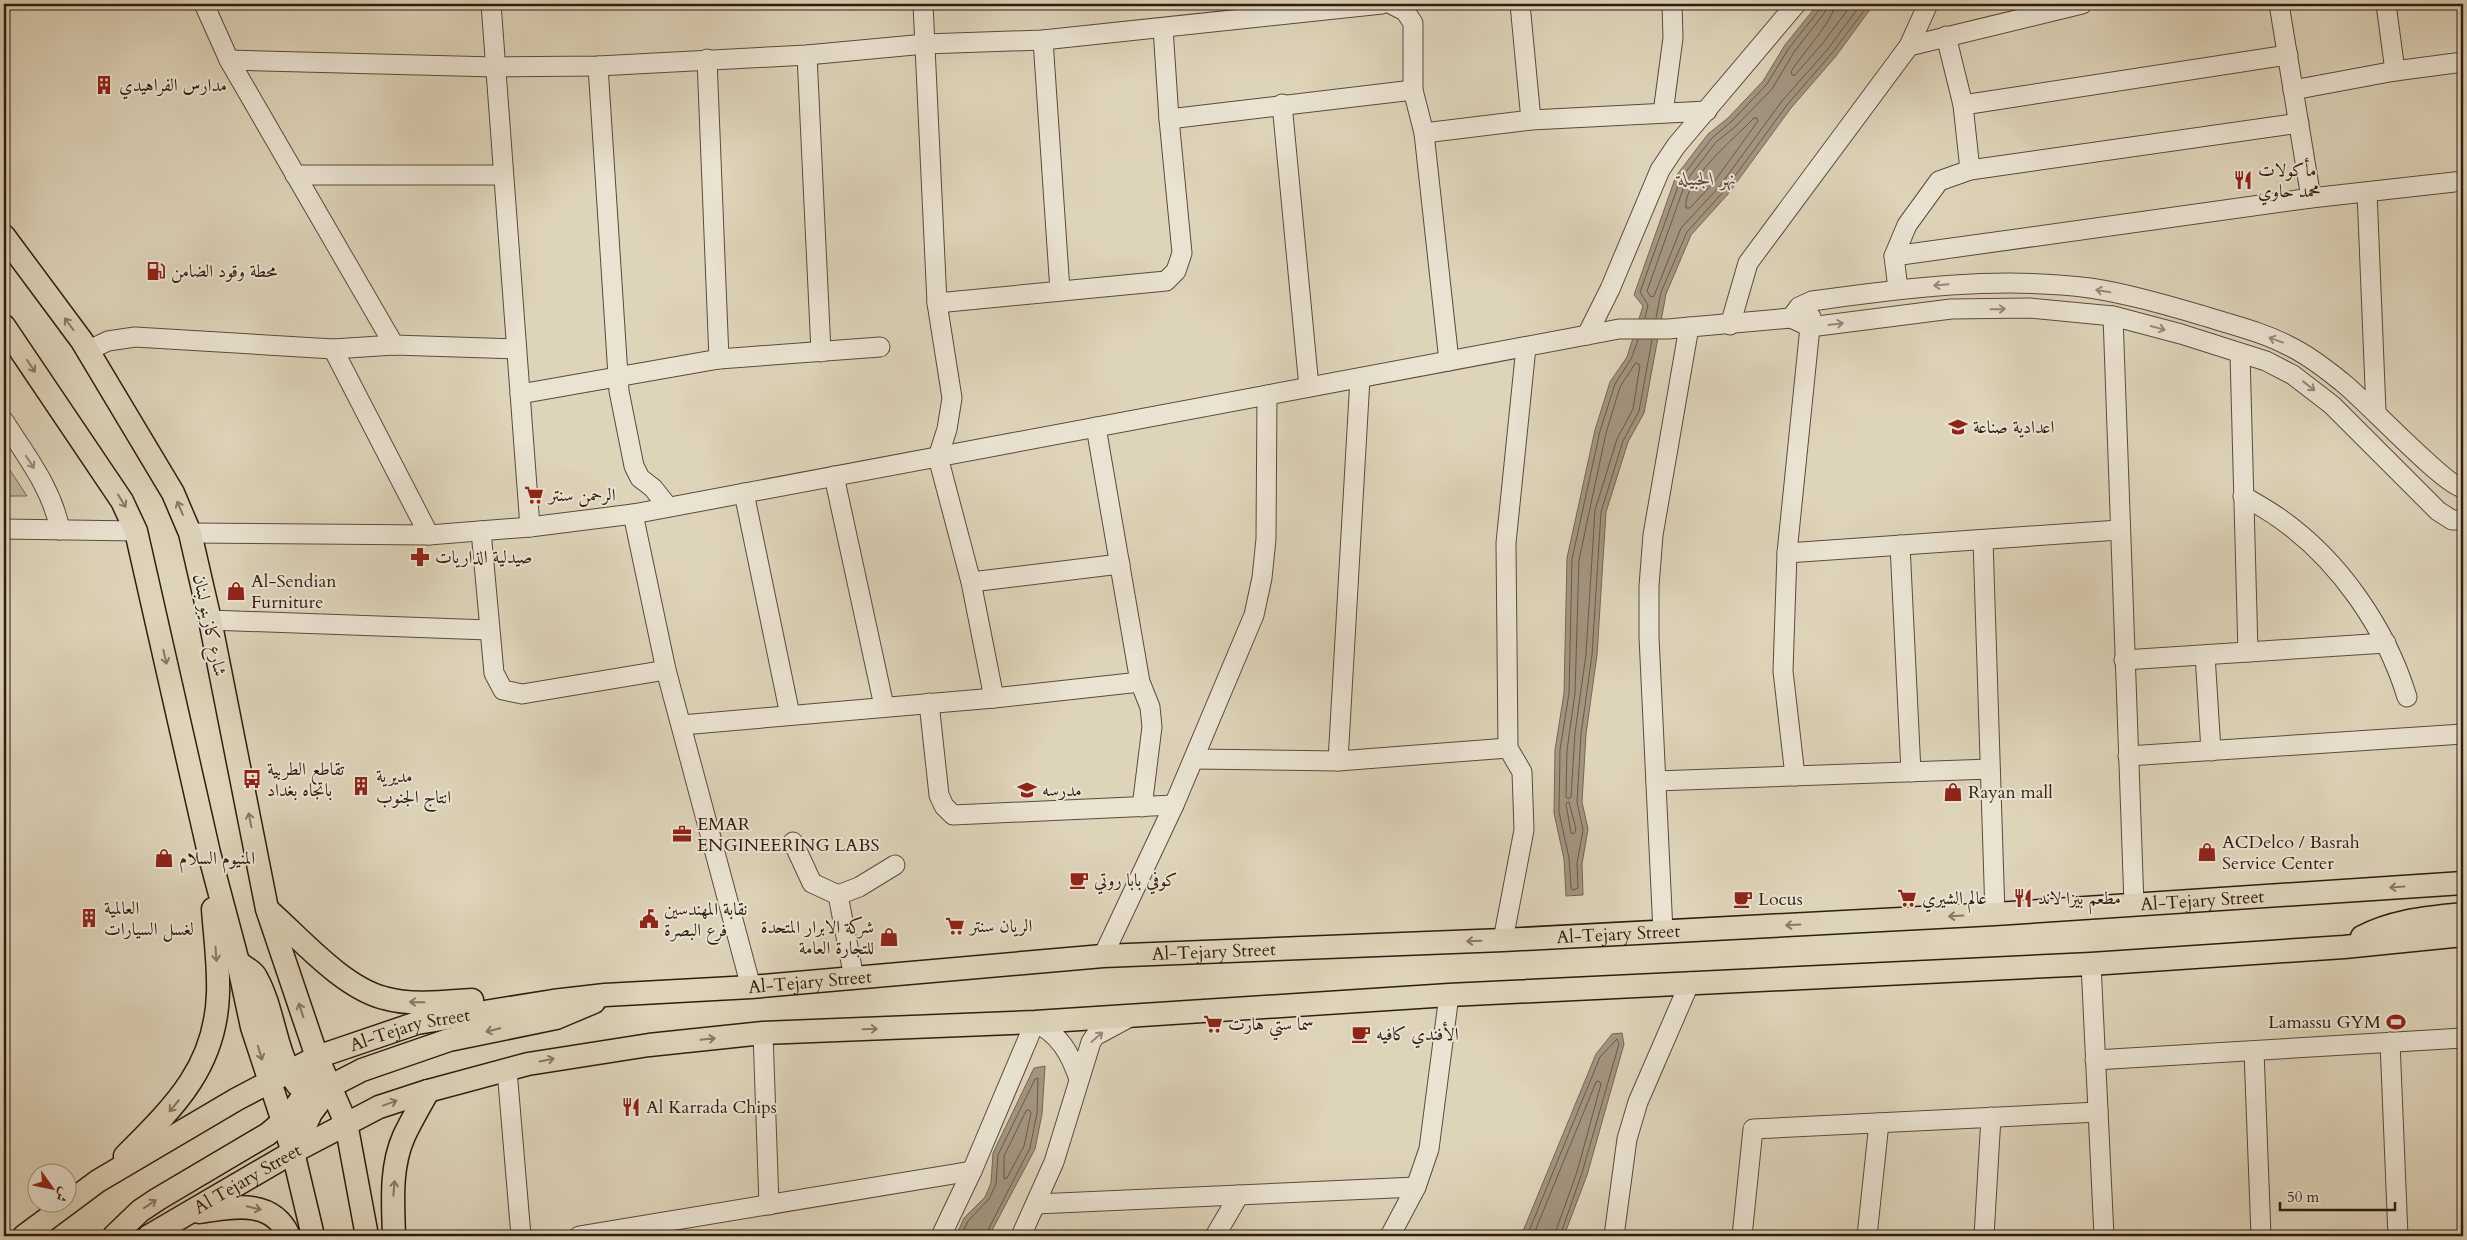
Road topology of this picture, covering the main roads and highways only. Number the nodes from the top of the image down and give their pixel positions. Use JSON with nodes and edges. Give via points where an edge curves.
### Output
{"nodes":[{"id":1,"x":4,"y":236,"type":"edge"},
{"id":2,"x":4,"y":326,"type":"edge"},
{"id":3,"x":209,"y":853,"type":"junction"},
{"id":4,"x":2463,"y":872,"type":"edge"},
{"id":5,"x":2463,"y":883,"type":"edge"},
{"id":6,"x":2427,"y":886,"type":"junction"},
{"id":7,"x":267,"y":909,"type":"junction"},
{"id":8,"x":2463,"y":914,"type":"edge"},
{"id":9,"x":2463,"y":935,"type":"edge"},
{"id":10,"x":2408,"y":939,"type":"junction"},
{"id":11,"x":2463,"y":943,"type":"edge"},
{"id":12,"x":2344,"y":947,"type":"junction"},
{"id":13,"x":238,"y":962,"type":"junction"},
{"id":14,"x":605,"y":995,"type":"junction"},
{"id":15,"x":553,"y":1001,"type":"junction"},
{"id":16,"x":317,"y":1057,"type":"junction"},
{"id":17,"x":288,"y":1072,"type":"junction"},
{"id":18,"x":268,"y":1082,"type":"junction"},
{"id":19,"x":331,"y":1086,"type":"junction"},
{"id":20,"x":428,"y":1091,"type":"junction"},
{"id":21,"x":311,"y":1100,"type":"junction"},
{"id":22,"x":283,"y":1122,"type":"junction"},
{"id":23,"x":346,"y":1123,"type":"junction"},
{"id":24,"x":294,"y":1152,"type":"junction"},
{"id":25,"x":98,"y":1181,"type":"junction"},
{"id":26,"x":188,"y":1214,"type":"junction"},
{"id":27,"x":24,"y":1236,"type":"edge"},
{"id":28,"x":114,"y":1236,"type":"edge"},
{"id":29,"x":149,"y":1236,"type":"edge"},
{"id":30,"x":289,"y":1236,"type":"edge"},
{"id":31,"x":313,"y":1236,"type":"edge"},
{"id":32,"x":367,"y":1236,"type":"edge"},
{"id":33,"x":394,"y":1236,"type":"edge"}],
"edges":[{"from":7,"to":1,"type":"main road","name":"شارع كازينو لبنان","one_way":true,"via":[[190,533],[173,493],[87,351]]},
{"from":2,"to":3,"type":"main road","one_way":true,"via":[[122,501],[136,531]]},
{"from":3,"to":13,"type":"main road"},
{"from":3,"to":25,"type":"main road","one_way":true,"via":[[218,992],[208,1049],[195,1077],[171,1110]]},
{"from":4,"to":6,"type":"main road"},
{"from":5,"to":6,"type":"main road","name":"Al-Tejary Street"},
{"from":6,"to":14,"type":"main road","name":"Al-Tejary Street","one_way":true,"via":[[1663,932],[1102,956],[751,987]]},
{"from":15,"to":7,"type":"main road","one_way":true,"via":[[519,998],[408,1002],[384,998],[358,987]]},
{"from":16,"to":7,"type":"main road","name":"شارع كازينو لبنان","one_way":true},
{"from":8,"to":12,"type":"main road","via":[[2394,924]]},
{"from":9,"to":10,"type":"main road"},
{"from":10,"to":11,"type":"main road"},
{"from":10,"to":12,"type":"main road"},
{"from":20,"to":12,"type":"main road","one_way":true,"via":[[552,1059],[763,1033],[1035,1022],[1449,994],[2091,964]]},
{"from":13,"to":17,"type":"main road","via":[[255,975]]},
{"from":13,"to":18,"type":"main road","one_way":true},
{"from":14,"to":15,"type":"main road","name":"Al-Tejary Street"},
{"from":14,"to":19,"type":"main road","one_way":true,"via":[[569,1014],[449,1040],[387,1060]]},
{"from":15,"to":16,"type":"main road","name":"Al-Tejary Street","via":[[418,1022]]},
{"from":16,"to":17,"type":"main road","name":"Al-Tejary Street"},
{"from":16,"to":19,"type":"main road","name":"شارع كازينو لبنان"},
{"from":16,"to":21,"type":"main road"},
{"from":17,"to":18,"type":"main road","name":"Al-Tejary Street"},
{"from":17,"to":21,"type":"main road"},
{"from":18,"to":22,"type":"main road"},
{"from":18,"to":25,"type":"main road","name":"Al-Tejary Street"},
{"from":19,"to":21,"type":"main road"},
{"from":19,"to":23,"type":"main road","name":"شارع كازينو لبنان"},
{"from":23,"to":20,"type":"main road","one_way":true,"via":[[379,1107]]},
{"from":33,"to":20,"type":"main road","one_way":true,"via":[[395,1166],[403,1137]]},
{"from":21,"to":22,"type":"main road"},
{"from":21,"to":23,"type":"main road"},
{"from":21,"to":24,"type":"main road"},
{"from":22,"to":24,"type":"main road"},
{"from":28,"to":22,"type":"main road","one_way":true,"via":[[146,1206]]},
{"from":23,"to":24,"type":"main road","name":"Al Tejary Street"},
{"from":23,"to":32,"type":"main road","name":"شارع كازينو لبنان"},
{"from":24,"to":26,"type":"main road","name":"Al Tejary Street"},
{"from":24,"to":31,"type":"main road"},
{"from":25,"to":27,"type":"main road","name":"Al-Tejary Street"},
{"from":26,"to":29,"type":"main road","name":"Al Tejary Street"},
{"from":26,"to":30,"type":"main road","one_way":true,"via":[[250,1206],[276,1219]]}]}
